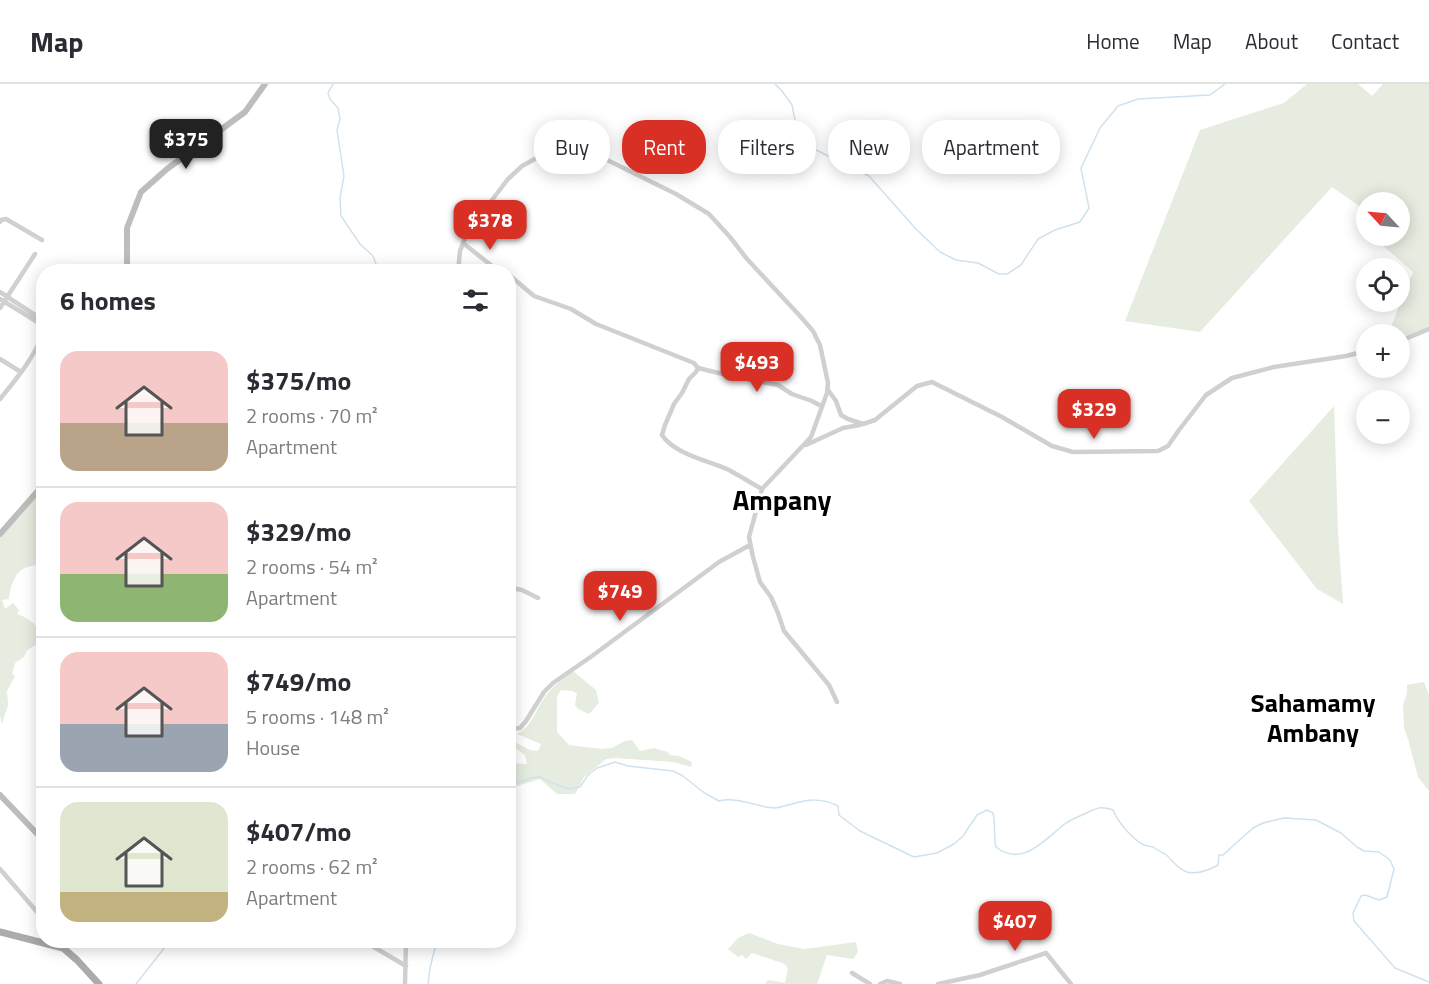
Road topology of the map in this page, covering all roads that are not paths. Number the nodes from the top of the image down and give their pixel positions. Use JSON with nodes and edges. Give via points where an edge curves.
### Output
{"nodes":[{"id":1,"x":265,"y":84,"type":"edge"},
{"id":2,"x":0,"y":222,"type":"edge"},
{"id":3,"x":42,"y":240,"type":"dead end"},
{"id":4,"x":463,"y":243,"type":"junction"},
{"id":5,"x":35,"y":254,"type":"dead end"},
{"id":6,"x":127,"y":264,"type":"edge"},
{"id":7,"x":459,"y":264,"type":"edge"},
{"id":8,"x":489,"y":264,"type":"edge"},
{"id":9,"x":516,"y":281,"type":"edge"},
{"id":10,"x":0,"y":291,"type":"edge"},
{"id":11,"x":4,"y":299,"type":"edge"},
{"id":12,"x":0,"y":309,"type":"edge"},
{"id":13,"x":36,"y":317,"type":"edge"},
{"id":14,"x":36,"y":321,"type":"edge"},
{"id":15,"x":1429,"y":329,"type":"edge"},
{"id":16,"x":1410,"y":337,"type":"edge"},
{"id":17,"x":36,"y":350,"type":"edge"},
{"id":18,"x":1356,"y":354,"type":"edge"},
{"id":19,"x":0,"y":359,"type":"edge"},
{"id":20,"x":698,"y":368,"type":"junction"},
{"id":21,"x":21,"y":372,"type":"junction"},
{"id":22,"x":827,"y":389,"type":"junction"},
{"id":23,"x":0,"y":399,"type":"edge"},
{"id":24,"x":821,"y":406,"type":"junction"},
{"id":25,"x":863,"y":424,"type":"junction"},
{"id":26,"x":803,"y":447,"type":"junction"},
{"id":27,"x":762,"y":489,"type":"junction"},
{"id":28,"x":36,"y":493,"type":"edge"},
{"id":29,"x":0,"y":534,"type":"edge"},
{"id":30,"x":750,"y":545,"type":"junction"},
{"id":31,"x":516,"y":589,"type":"edge"},
{"id":32,"x":538,"y":598,"type":"dead end"},
{"id":33,"x":837,"y":702,"type":"dead end"},
{"id":34,"x":516,"y":728,"type":"edge"},
{"id":35,"x":0,"y":795,"type":"edge"},
{"id":36,"x":36,"y":833,"type":"edge"},
{"id":37,"x":0,"y":868,"type":"edge"},
{"id":38,"x":36,"y":911,"type":"edge"},
{"id":39,"x":0,"y":932,"type":"edge"},
{"id":40,"x":36,"y":939,"type":"edge"},
{"id":41,"x":66,"y":948,"type":"edge"},
{"id":42,"x":376,"y":948,"type":"edge"},
{"id":43,"x":406,"y":948,"type":"edge"},
{"id":44,"x":406,"y":966,"type":"junction"},
{"id":45,"x":852,"y":973,"type":"dead end"},
{"id":46,"x":99,"y":984,"type":"edge"},
{"id":47,"x":405,"y":984,"type":"edge"},
{"id":48,"x":870,"y":984,"type":"edge"},
{"id":49,"x":880,"y":984,"type":"edge"},
{"id":50,"x":900,"y":984,"type":"edge"},
{"id":51,"x":938,"y":984,"type":"edge"},
{"id":52,"x":1071,"y":984,"type":"edge"}],
"edges":[{"from":1,"to":6,"type":"street","via":[[245,112],[141,192],[127,228]]},
{"from":2,"to":3,"type":"street","via":[[6,219]]},
{"from":4,"to":7,"type":"street"},
{"from":4,"to":8,"type":"street"},
{"from":4,"to":22,"type":"street","via":[[508,178],[522,166],[544,154],[573,148],[589,151],[709,214],[813,331],[820,345]]},
{"from":5,"to":11,"type":"street"},
{"from":9,"to":20,"type":"street","via":[[534,296]]},
{"from":10,"to":11,"type":"street"},
{"from":11,"to":12,"type":"street"},
{"from":11,"to":13,"type":"street"},
{"from":11,"to":14,"type":"street"},
{"from":15,"to":16,"type":"street"},
{"from":17,"to":21,"type":"street"},
{"from":18,"to":25,"type":"street","via":[[1232,378],[1206,395],[1168,446],[1158,451],[1073,452],[1052,446],[932,382],[917,386],[875,420]]},
{"from":19,"to":21,"type":"street"},
{"from":20,"to":24,"type":"street","via":[[778,385]]},
{"from":20,"to":27,"type":"street","via":[[674,404],[662,435],[690,456],[731,471]]},
{"from":21,"to":23,"type":"street"},
{"from":22,"to":24,"type":"street"},
{"from":22,"to":25,"type":"street","via":[[841,415]]},
{"from":24,"to":26,"type":"street","via":[[811,437]]},
{"from":25,"to":26,"type":"street"},
{"from":26,"to":27,"type":"street"},
{"from":27,"to":30,"type":"street"},
{"from":28,"to":29,"type":"street"},
{"from":30,"to":33,"type":"street","via":[[760,582],[771,597],[784,632],[829,685]]},
{"from":30,"to":34,"type":"street","via":[[719,562],[552,683],[526,721]]},
{"from":31,"to":32,"type":"street"},
{"from":35,"to":36,"type":"street"},
{"from":37,"to":38,"type":"street"},
{"from":39,"to":40,"type":"main road"},
{"from":41,"to":46,"type":"main road"},
{"from":42,"to":44,"type":"street"},
{"from":43,"to":44,"type":"street"},
{"from":44,"to":47,"type":"street"},
{"from":45,"to":48,"type":"street"},
{"from":49,"to":50,"type":"street"},
{"from":51,"to":52,"type":"street","via":[[1046,954]]}]}
